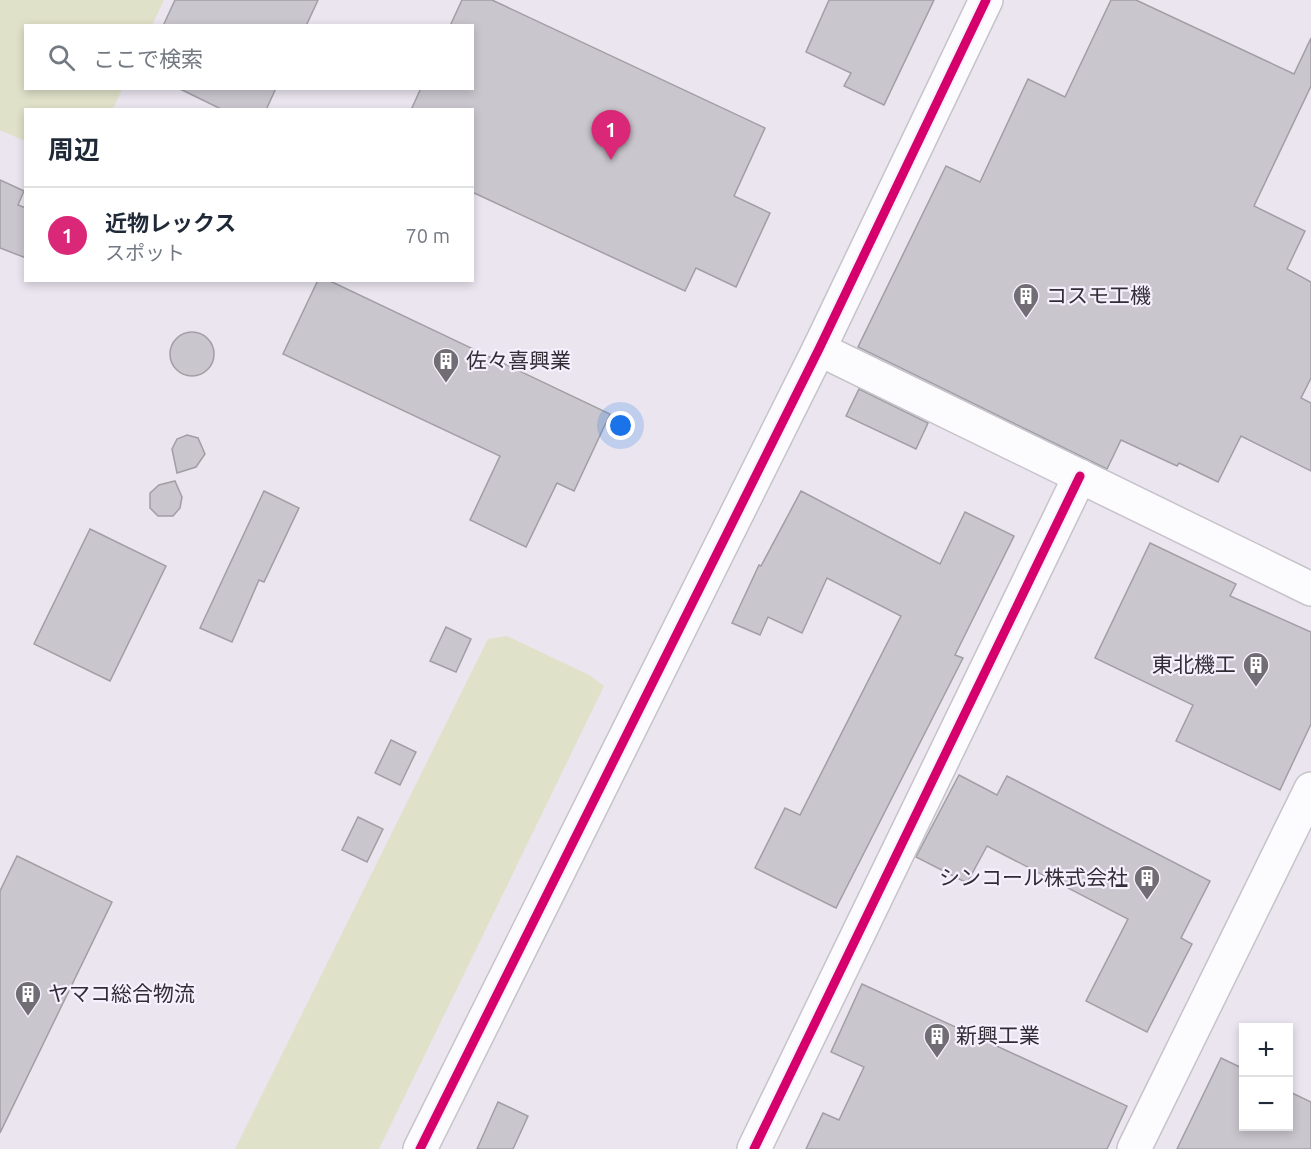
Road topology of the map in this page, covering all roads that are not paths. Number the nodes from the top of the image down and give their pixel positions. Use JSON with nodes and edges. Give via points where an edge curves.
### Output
{"nodes":[{"id":1,"x":986,"y":0,"type":"edge"},
{"id":2,"x":819,"y":349,"type":"junction"},
{"id":3,"x":1080,"y":476,"type":"junction"},
{"id":4,"x":1311,"y":589,"type":"edge"},
{"id":5,"x":1311,"y":789,"type":"edge"},
{"id":6,"x":420,"y":1149,"type":"edge"},
{"id":7,"x":754,"y":1149,"type":"edge"},
{"id":8,"x":1134,"y":1149,"type":"edge"}],
"edges":[{"from":1,"to":2,"type":"street"},
{"from":2,"to":3,"type":"street"},
{"from":2,"to":6,"type":"street"},
{"from":3,"to":4,"type":"street"},
{"from":3,"to":7,"type":"street"},
{"from":5,"to":8,"type":"street"}]}
